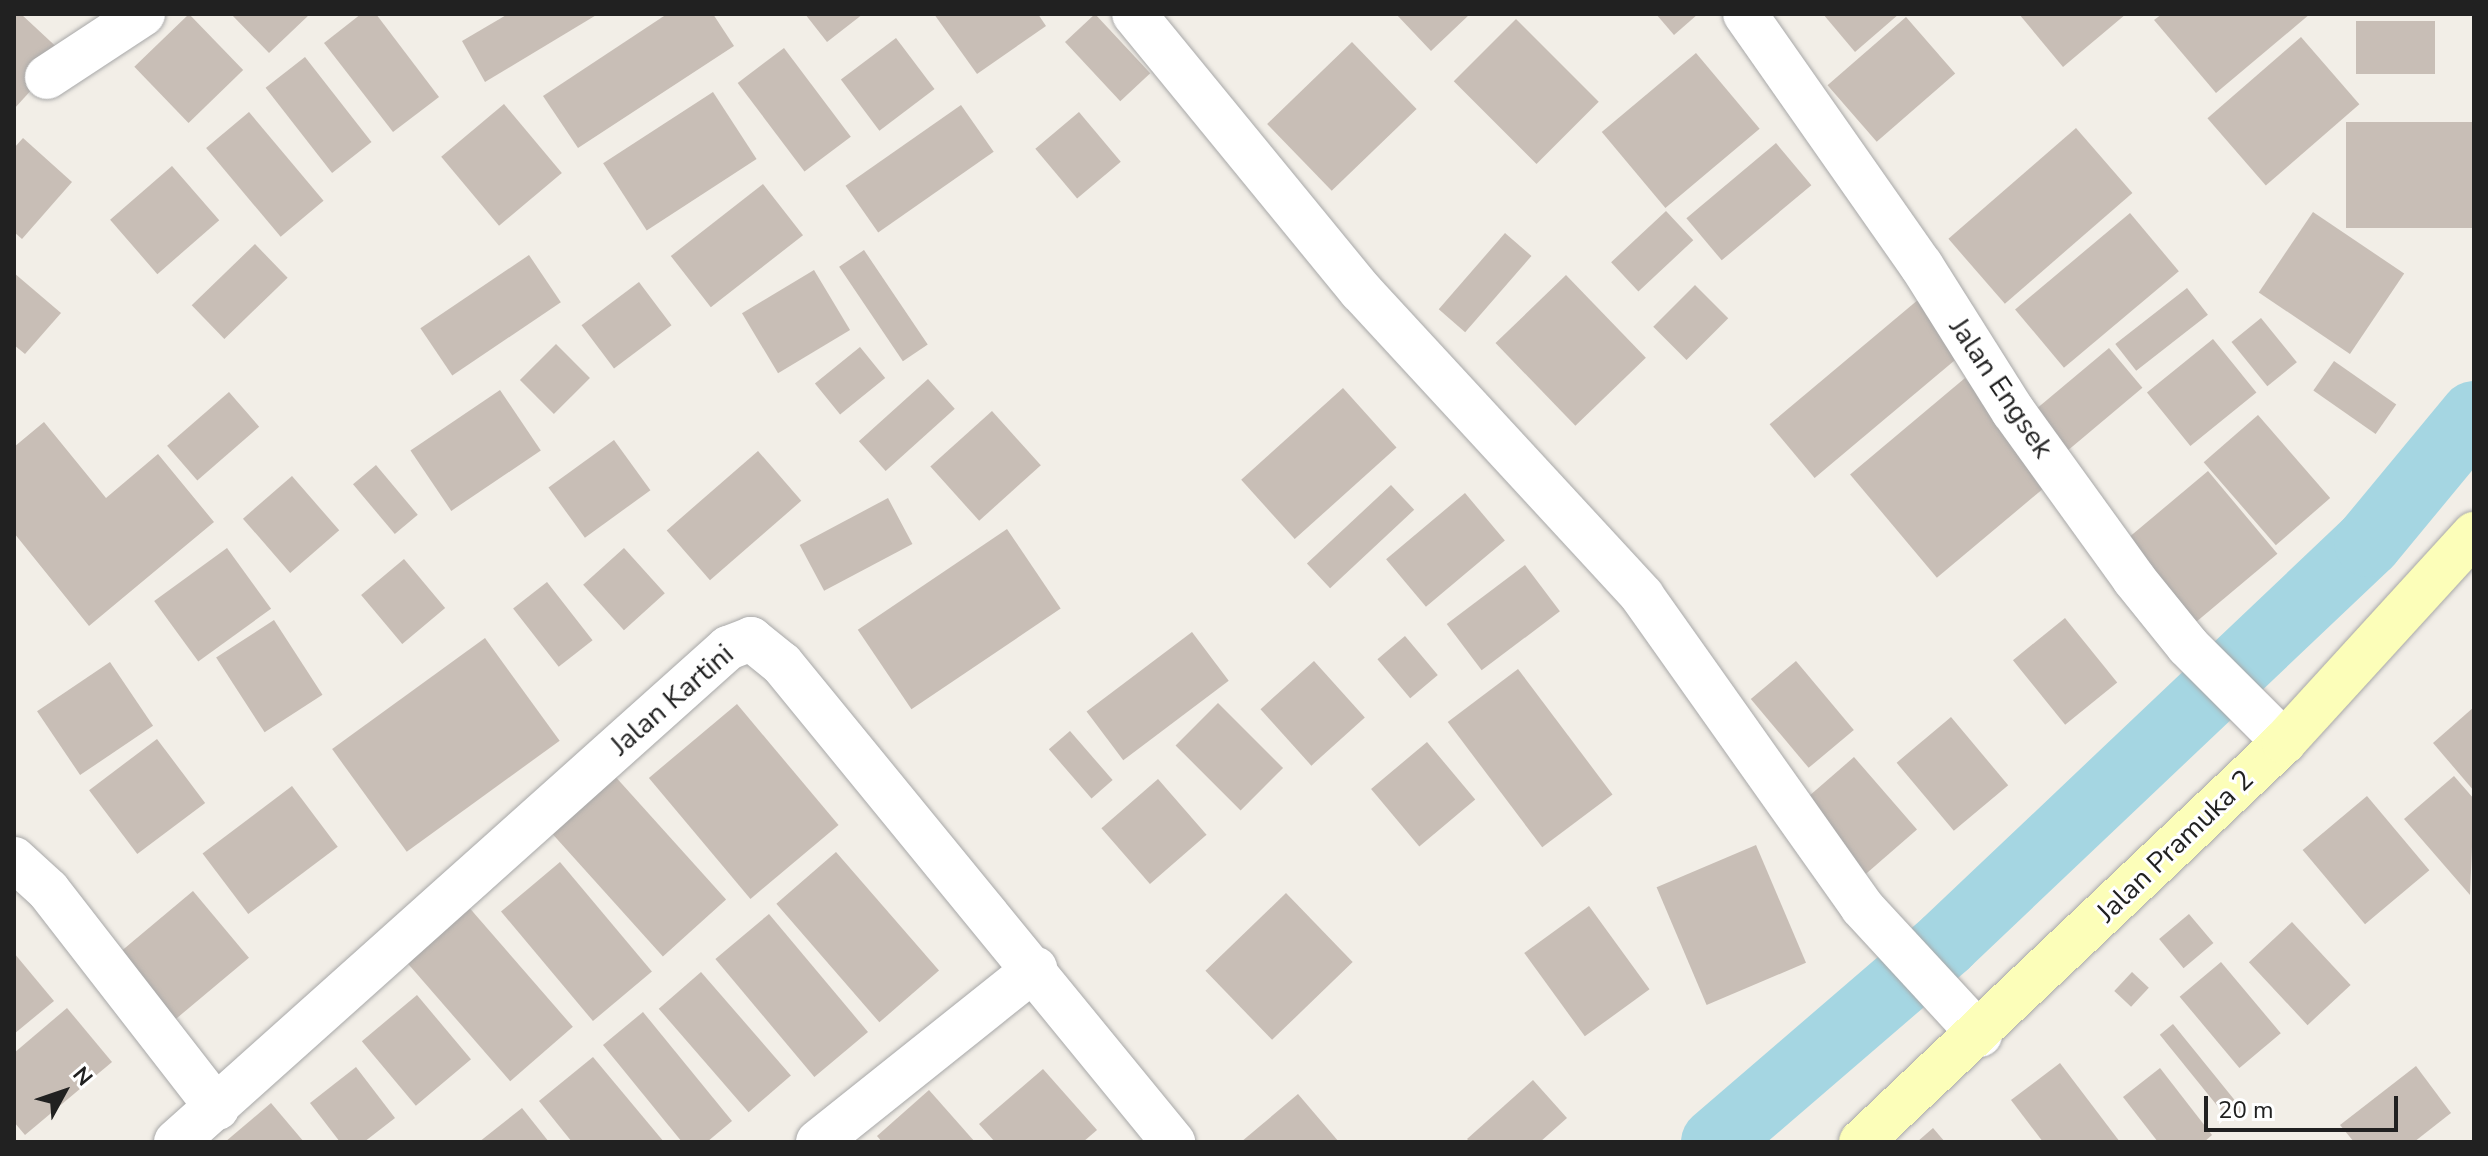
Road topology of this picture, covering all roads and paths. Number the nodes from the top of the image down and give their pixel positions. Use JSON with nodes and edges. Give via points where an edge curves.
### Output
{"nodes":[{"id":1,"x":143,"y":14,"type":"edge"},
{"id":2,"x":1134,"y":14,"type":"edge"},
{"id":3,"x":1745,"y":14,"type":"edge"},
{"id":4,"x":47,"y":77,"type":"dead end"},
{"id":5,"x":2474,"y":534,"type":"edge"},
{"id":6,"x":2284,"y":742,"type":"junction"},
{"id":7,"x":14,"y":859,"type":"edge"},
{"id":8,"x":1035,"y":969,"type":"junction"},
{"id":9,"x":1980,"y":1035,"type":"junction"},
{"id":10,"x":217,"y":1108,"type":"junction"},
{"id":11,"x":176,"y":1142,"type":"edge"},
{"id":12,"x":818,"y":1142,"type":"edge"},
{"id":13,"x":1173,"y":1142,"type":"edge"},
{"id":14,"x":1861,"y":1142,"type":"edge"}],
"edges":[{"from":1,"to":4,"type":"street"},
{"from":2,"to":9,"type":"street","via":[[1361,291],[1642,596],[1770,782],[1899,951]]},
{"from":3,"to":6,"type":"street","name":"Jalan Engsek","via":[[1921,265],[2013,411],[2188,646]]},
{"from":5,"to":6,"type":"main road","name":"Jalan Pramuka 2"},
{"from":6,"to":9,"type":"main road","name":"Jalan Pramuka 2"},
{"from":7,"to":10,"type":"street","via":[[48,890]]},
{"from":8,"to":10,"type":"street","name":"Jalan Kartini","via":[[782,664],[763,644],[739,640]]},
{"from":8,"to":12,"type":"street"},
{"from":8,"to":13,"type":"street","name":"Jalan Kartini"},
{"from":9,"to":14,"type":"main road","name":"Jalan Pramuka 2"},
{"from":10,"to":11,"type":"street","name":"Jalan Kartini"}]}
